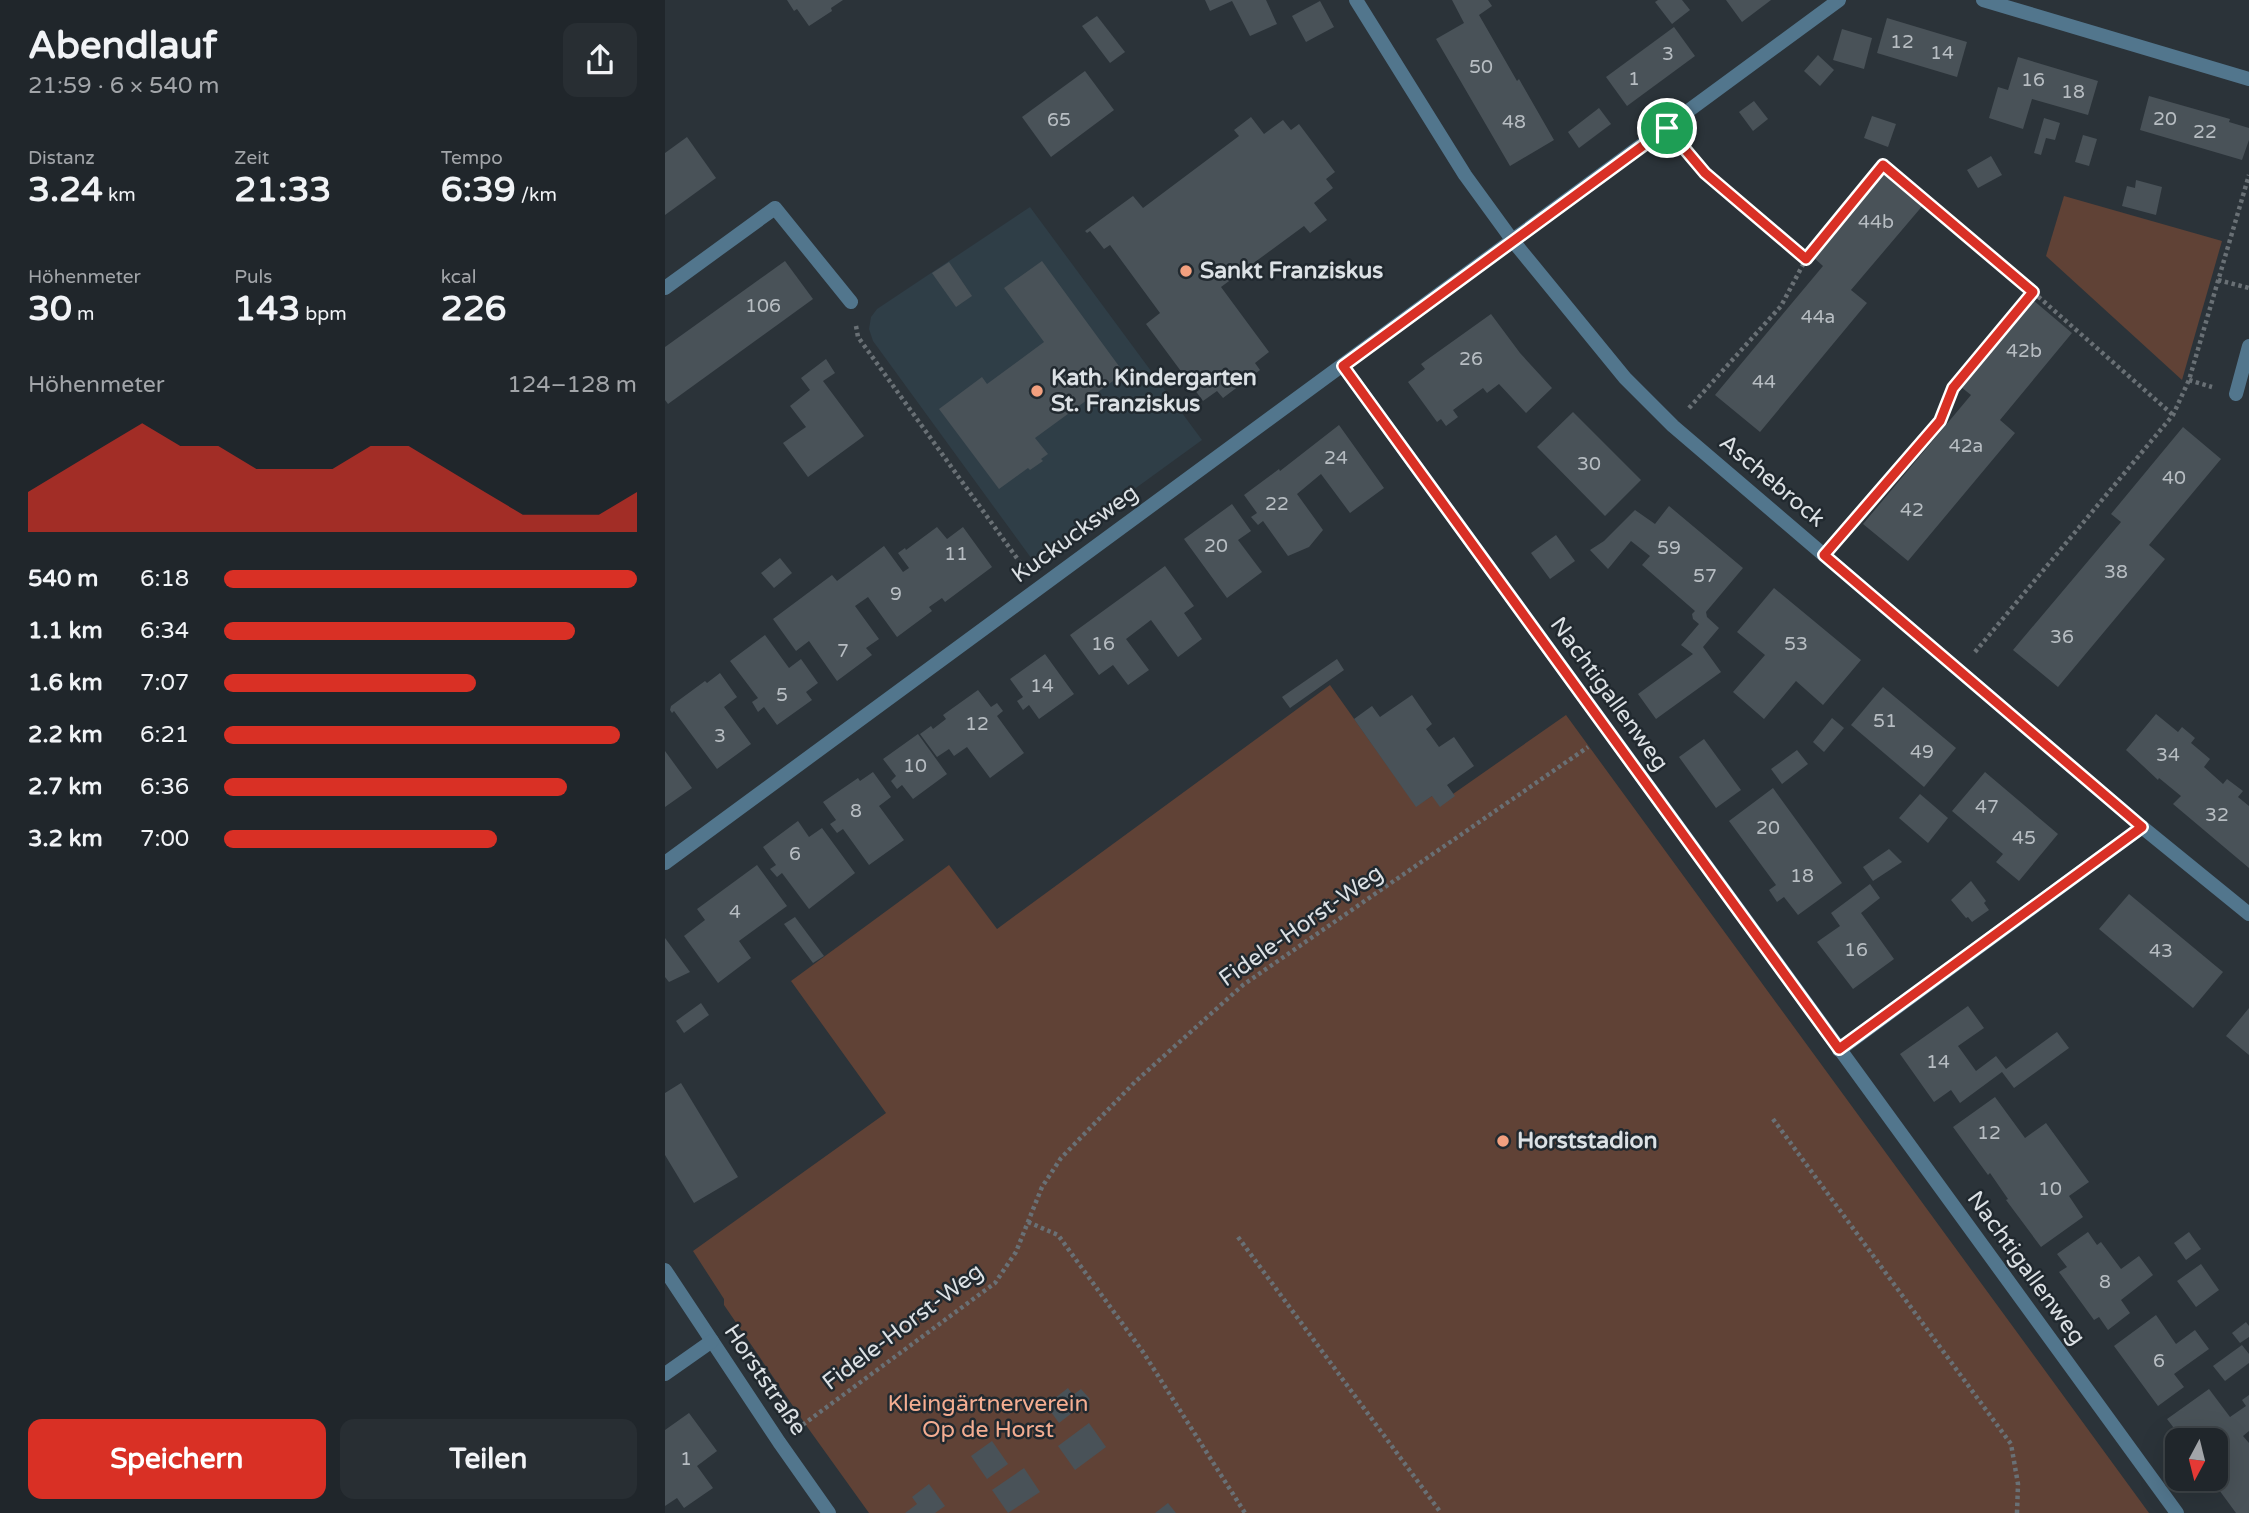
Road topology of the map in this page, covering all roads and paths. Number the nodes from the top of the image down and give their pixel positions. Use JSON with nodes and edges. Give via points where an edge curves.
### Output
{"nodes":[{"id":1,"x":1356,"y":0,"type":"edge"},
{"id":2,"x":1839,"y":0,"type":"edge"},
{"id":3,"x":1983,"y":0,"type":"edge"},
{"id":4,"x":2249,"y":79,"type":"edge"},
{"id":5,"x":1667,"y":128,"type":"junction"},
{"id":6,"x":2249,"y":175,"type":"edge"},
{"id":7,"x":1513,"y":241,"type":"junction"},
{"id":8,"x":1806,"y":259,"type":"junction"},
{"id":9,"x":2218,"y":280,"type":"junction"},
{"id":10,"x":665,"y":288,"type":"edge"},
{"id":11,"x":2249,"y":288,"type":"edge"},
{"id":12,"x":2033,"y":292,"type":"junction"},
{"id":13,"x":851,"y":302,"type":"joint"},
{"id":14,"x":2249,"y":345,"type":"edge"},
{"id":15,"x":1343,"y":366,"type":"junction"},
{"id":16,"x":2236,"y":394,"type":"dead end"},
{"id":17,"x":2173,"y":415,"type":"junction"},
{"id":18,"x":1673,"y":426,"type":"junction"},
{"id":19,"x":1824,"y":555,"type":"junction"},
{"id":20,"x":1038,"y":589,"type":"junction"},
{"id":21,"x":1959,"y":671,"type":"junction"},
{"id":22,"x":1609,"y":733,"type":"junction"},
{"id":23,"x":2142,"y":827,"type":"junction"},
{"id":24,"x":665,"y":863,"type":"edge"},
{"id":25,"x":2249,"y":915,"type":"edge"},
{"id":26,"x":1839,"y":1049,"type":"junction"},
{"id":27,"x":1773,"y":1119,"type":"dead end"},
{"id":28,"x":1028,"y":1222,"type":"junction"},
{"id":29,"x":1238,"y":1237,"type":"dead end"},
{"id":30,"x":665,"y":1270,"type":"edge"},
{"id":31,"x":712,"y":1341,"type":"junction"},
{"id":32,"x":665,"y":1374,"type":"edge"},
{"id":33,"x":779,"y":1442,"type":"junction"},
{"id":34,"x":829,"y":1513,"type":"edge"},
{"id":35,"x":1245,"y":1513,"type":"edge"},
{"id":36,"x":1441,"y":1513,"type":"edge"},
{"id":37,"x":2017,"y":1513,"type":"edge"},
{"id":38,"x":2177,"y":1513,"type":"edge"}],
"edges":[{"from":1,"to":7,"type":"street","name":"Aschebrock","via":[[1465,175]]},
{"from":2,"to":5,"type":"street","name":"Kuckucksweg"},
{"from":3,"to":4,"type":"street"},
{"from":5,"to":7,"type":"street","name":"Kuckucksweg"},
{"from":5,"to":8,"type":"path","via":[[1705,173]]},
{"from":6,"to":9,"type":"path"},
{"from":7,"to":15,"type":"street","name":"Kuckucksweg"},
{"from":7,"to":18,"type":"street","name":"Aschebrock","via":[[1625,378]]},
{"from":8,"to":12,"type":"path","via":[[1883,165]]},
{"from":8,"to":18,"type":"path","via":[[1781,306]]},
{"from":9,"to":11,"type":"path"},
{"from":9,"to":17,"type":"path","via":[[2189,380]]},
{"from":10,"to":13,"type":"street","via":[[775,208]]},
{"from":12,"to":17,"type":"path"},
{"from":12,"to":19,"type":"path","via":[[1953,388],[1940,421]]},
{"from":13,"to":20,"type":"path","via":[[858,337]]},
{"from":14,"to":16,"type":"street"},
{"from":15,"to":20,"type":"street","name":"Kuckucksweg"},
{"from":15,"to":22,"type":"street","name":"Nachtigallenweg"},
{"from":17,"to":21,"type":"path"},
{"from":18,"to":19,"type":"street","name":"Aschebrock"},
{"from":19,"to":21,"type":"street","name":"Aschebrock"},
{"from":20,"to":24,"type":"street","name":"Kuckucksweg"},
{"from":21,"to":23,"type":"street","name":"Aschebrock"},
{"from":22,"to":26,"type":"street","name":"Nachtigallenweg"},
{"from":22,"to":28,"type":"path","name":"Fidele-Horst-Weg","via":[[1243,985],[1061,1158],[1042,1187]]},
{"from":23,"to":25,"type":"street","name":"Aschebrock"},
{"from":23,"to":26,"type":"street"},
{"from":26,"to":38,"type":"street","name":"Nachtigallenweg"},
{"from":27,"to":37,"type":"path","via":[[2011,1444],[2018,1484]]},
{"from":28,"to":33,"type":"path","name":"Fidele-Horst-Weg","via":[[1016,1252],[995,1283]]},
{"from":28,"to":35,"type":"path","via":[[1058,1235],[1143,1352]]},
{"from":29,"to":36,"type":"path"},
{"from":30,"to":31,"type":"street","name":"Horststraße"},
{"from":31,"to":32,"type":"street"},
{"from":31,"to":33,"type":"street","name":"Horststraße"},
{"from":33,"to":34,"type":"street","name":"Horststraße"}]}
